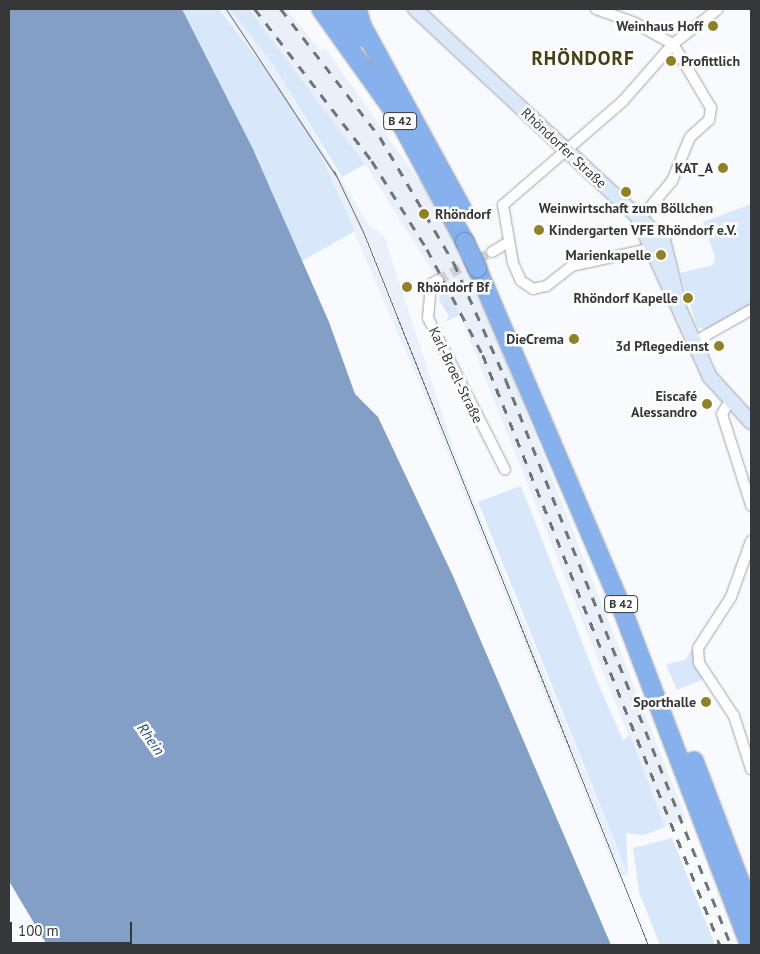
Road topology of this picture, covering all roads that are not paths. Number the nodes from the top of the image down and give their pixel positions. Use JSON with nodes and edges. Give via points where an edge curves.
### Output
{"nodes":[{"id":1,"x":313,"y":9,"type":"edge"},
{"id":2,"x":321,"y":9,"type":"edge"},
{"id":3,"x":339,"y":9,"type":"edge"},
{"id":4,"x":357,"y":9,"type":"edge"},
{"id":5,"x":415,"y":9,"type":"edge"},
{"id":6,"x":596,"y":9,"type":"edge"},
{"id":7,"x":718,"y":9,"type":"edge"},
{"id":8,"x":673,"y":44,"type":"junction"},
{"id":9,"x":349,"y":45,"type":"junction"},
{"id":10,"x":389,"y":75,"type":"junction"},
{"id":11,"x":567,"y":150,"type":"junction"},
{"id":12,"x":639,"y":220,"type":"junction"},
{"id":13,"x":658,"y":235,"type":"junction"},
{"id":14,"x":470,"y":239,"type":"junction"},
{"id":15,"x":507,"y":243,"type":"junction"},
{"id":16,"x":648,"y":246,"type":"junction"},
{"id":17,"x":486,"y":261,"type":"junction"},
{"id":18,"x":438,"y":280,"type":"tunnel mouth"},
{"id":19,"x":679,"y":305,"type":"junction"},
{"id":20,"x":751,"y":310,"type":"edge"},
{"id":21,"x":694,"y":342,"type":"junction"},
{"id":22,"x":729,"y":402,"type":"junction"},
{"id":23,"x":751,"y":422,"type":"edge"},
{"id":24,"x":505,"y":470,"type":"dead end"},
{"id":25,"x":751,"y":505,"type":"edge"},
{"id":26,"x":751,"y":542,"type":"edge"},
{"id":27,"x":751,"y":769,"type":"edge"},
{"id":28,"x":751,"y":910,"type":"edge"},
{"id":29,"x":750,"y":945,"type":"edge"}],
"edges":[{"from":1,"to":9,"type":"highway","number":"B 42"},
{"from":2,"to":9,"type":"highway","number":"B 42"},
{"from":3,"to":10,"type":"highway","number":"B 42"},
{"from":4,"to":10,"type":"highway","number":"B 42","via":[[362,26]]},
{"from":5,"to":11,"type":"main road","name":"Rhöndorfer Straße"},
{"from":6,"to":8,"type":"street","via":[[635,23]]},
{"from":7,"to":8,"type":"street"},
{"from":8,"to":11,"type":"street","via":[[623,101]]},
{"from":8,"to":12,"type":"street","via":[[711,116],[690,137],[672,181]]},
{"from":9,"to":14,"type":"highway","number":"B 42"},
{"from":10,"to":14,"type":"highway","number":"B 42"},
{"from":11,"to":12,"type":"main road","name":"Rhöndorfer Straße"},
{"from":11,"to":15,"type":"street","via":[[505,202]]},
{"from":12,"to":13,"type":"main road","name":"Rhöndorfer Straße"},
{"from":12,"to":16,"type":"main road","name":"Rhöndorfer Straße"},
{"from":13,"to":16,"type":"main road","via":[[650,235]]},
{"from":13,"to":19,"type":"main road","name":"Rhöndorfer Straße","via":[[666,245]]},
{"from":14,"to":17,"type":"highway","number":"B 42"},
{"from":15,"to":16,"type":"street","via":[[521,281],[538,289],[572,266]]},
{"from":15,"to":17,"type":"street"},
{"from":16,"to":19,"type":"main road","name":"Rhöndorfer Straße"},
{"from":17,"to":28,"type":"highway","number":"B 42","via":[[619,572]]},
{"from":17,"to":29,"type":"highway","number":"B 42"},
{"from":18,"to":24,"type":"street","name":"Karl-Broel-Straße","via":[[431,284],[428,318]]},
{"from":19,"to":21,"type":"main road","name":"Rhöndorfer Straße"},
{"from":20,"to":21,"type":"street"},
{"from":21,"to":22,"type":"main road","name":"Rhöndorfer Straße","via":[[710,377]]},
{"from":22,"to":23,"type":"main road","name":"Rhöndorfer Straße"},
{"from":22,"to":25,"type":"street","via":[[722,414]]},
{"from":26,"to":27,"type":"street","via":[[731,597],[698,648],[699,663],[734,716]]}]}
